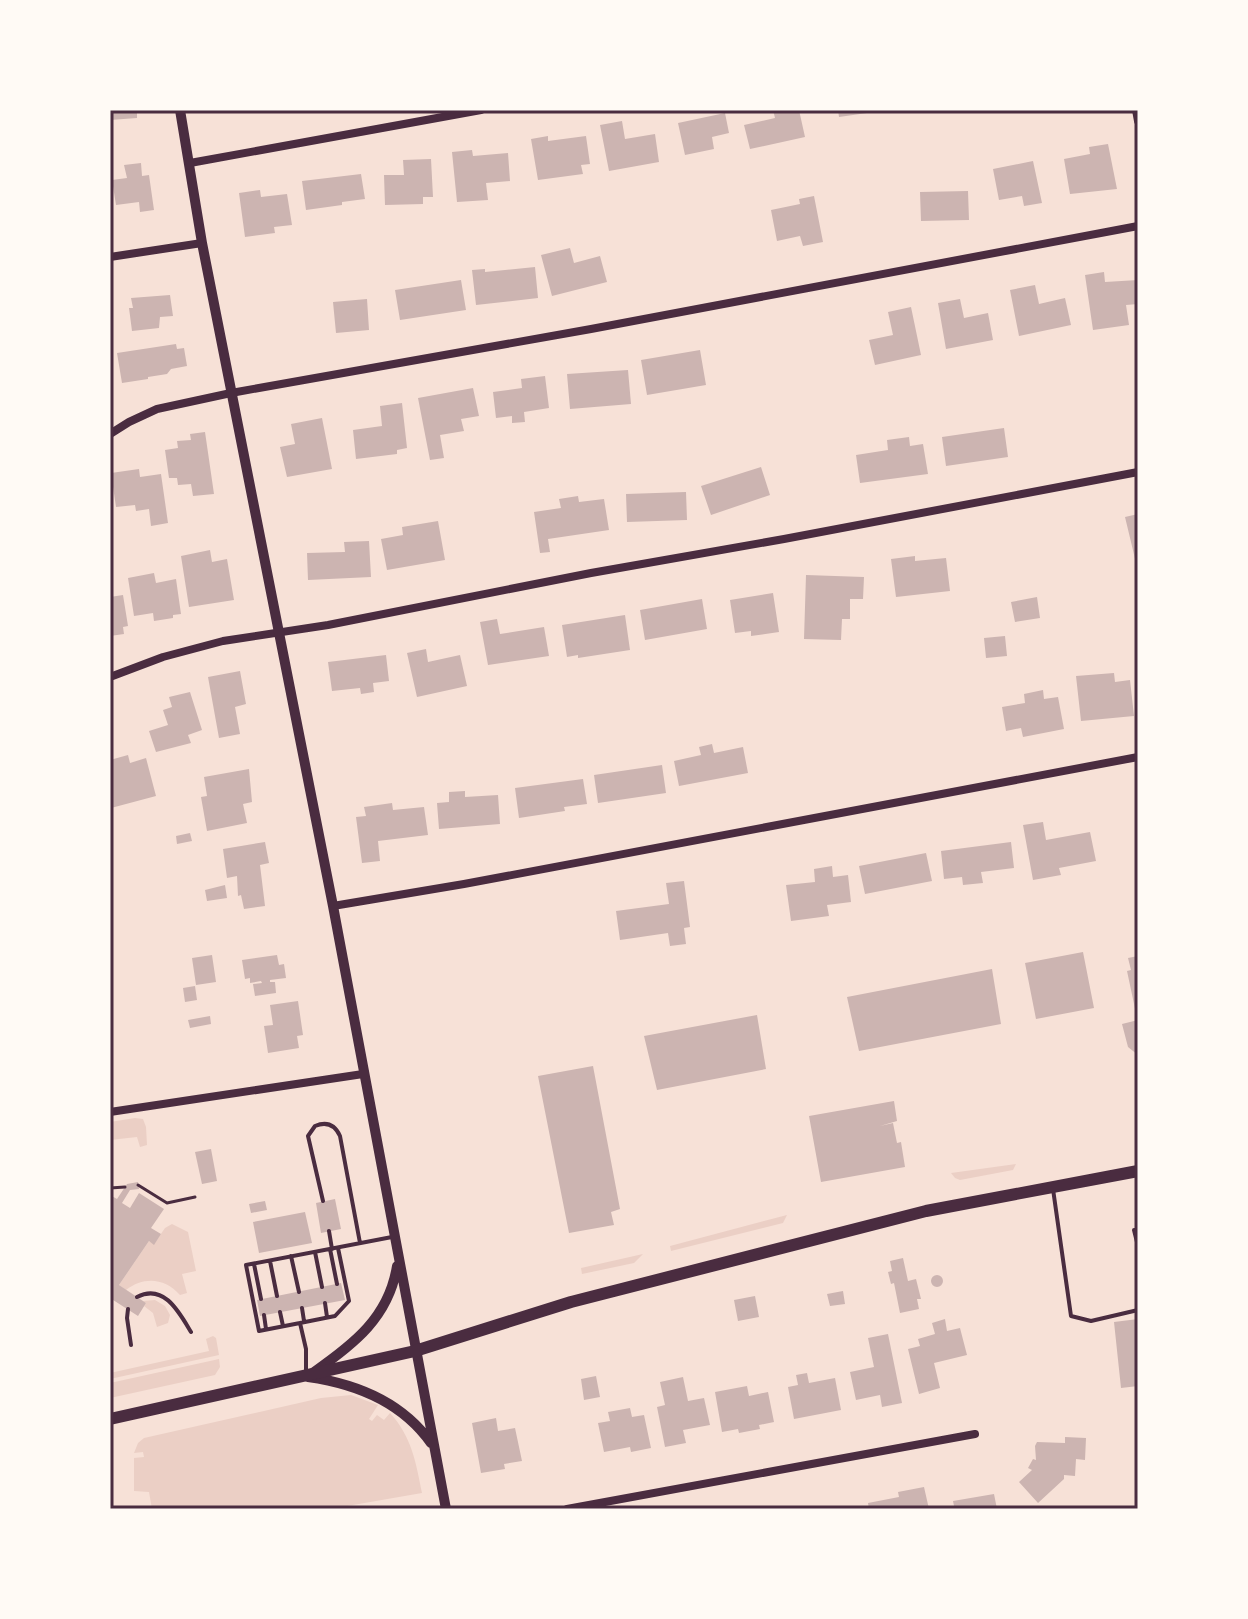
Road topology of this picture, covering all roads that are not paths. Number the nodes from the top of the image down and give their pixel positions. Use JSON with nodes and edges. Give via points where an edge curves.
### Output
{"nodes":[{"id":1,"x":180,"y":110,"type":"edge"},
{"id":2,"x":481,"y":110,"type":"edge"},
{"id":3,"x":1136,"y":110,"type":"edge"},
{"id":4,"x":1138,"y":121,"type":"edge"},
{"id":5,"x":190,"y":163,"type":"junction"},
{"id":6,"x":1138,"y":226,"type":"edge"},
{"id":7,"x":202,"y":243,"type":"junction"},
{"id":8,"x":110,"y":257,"type":"edge"},
{"id":9,"x":231,"y":393,"type":"junction"},
{"id":10,"x":110,"y":434,"type":"edge"},
{"id":11,"x":1138,"y":472,"type":"edge"},
{"id":12,"x":279,"y":632,"type":"junction"},
{"id":13,"x":110,"y":677,"type":"edge"},
{"id":14,"x":1138,"y":757,"type":"edge"},
{"id":15,"x":333,"y":906,"type":"junction"},
{"id":16,"x":363,"y":1074,"type":"junction"},
{"id":17,"x":110,"y":1112,"type":"edge"},
{"id":18,"x":1138,"y":1171,"type":"edge"},
{"id":19,"x":1053,"y":1187,"type":"junction"},
{"id":20,"x":323,"y":1201,"type":"dead end"},
{"id":21,"x":1138,"y":1230,"type":"edge"},
{"id":22,"x":329,"y":1231,"type":"dead end"},
{"id":23,"x":394,"y":1237,"type":"junction"},
{"id":24,"x":360,"y":1243,"type":"junction"},
{"id":25,"x":1138,"y":1246,"type":"edge"},
{"id":26,"x":333,"y":1248,"type":"junction"},
{"id":27,"x":315,"y":1252,"type":"junction"},
{"id":28,"x":291,"y":1256,"type":"junction"},
{"id":29,"x":398,"y":1260,"type":"junction"},
{"id":30,"x":270,"y":1261,"type":"junction"},
{"id":31,"x":254,"y":1264,"type":"junction"},
{"id":32,"x":337,"y":1284,"type":"dead end"},
{"id":33,"x":322,"y":1287,"type":"dead end"},
{"id":34,"x":299,"y":1292,"type":"dead end"},
{"id":35,"x":277,"y":1296,"type":"dead end"},
{"id":36,"x":137,"y":1297,"type":"dead end"},
{"id":37,"x":261,"y":1299,"type":"dead end"},
{"id":38,"x":340,"y":1300,"type":"dead end"},
{"id":39,"x":325,"y":1303,"type":"dead end"},
{"id":40,"x":302,"y":1308,"type":"dead end"},
{"id":41,"x":128,"y":1309,"type":"dead end"},
{"id":42,"x":342,"y":1309,"type":"junction"},
{"id":43,"x":1138,"y":1310,"type":"edge"},
{"id":44,"x":280,"y":1312,"type":"dead end"},
{"id":45,"x":264,"y":1315,"type":"dead end"},
{"id":46,"x":327,"y":1318,"type":"junction"},
{"id":47,"x":302,"y":1322,"type":"junction"},
{"id":48,"x":283,"y":1326,"type":"junction"},
{"id":49,"x":266,"y":1330,"type":"junction"},
{"id":50,"x":191,"y":1332,"type":"dead end"},
{"id":51,"x":131,"y":1345,"type":"dead end"},
{"id":52,"x":415,"y":1351,"type":"junction"},
{"id":53,"x":306,"y":1377,"type":"junction"},
{"id":54,"x":110,"y":1419,"type":"edge"},
{"id":55,"x":975,"y":1434,"type":"dead end"},
{"id":56,"x":433,"y":1447,"type":"junction"},
{"id":57,"x":446,"y":1509,"type":"edge"},
{"id":58,"x":567,"y":1509,"type":"edge"}],
"edges":[{"from":1,"to":5,"type":"street"},
{"from":2,"to":5,"type":"street"},
{"from":3,"to":4,"type":"street"},
{"from":5,"to":7,"type":"street"},
{"from":6,"to":9,"type":"street"},
{"from":7,"to":8,"type":"street"},
{"from":7,"to":9,"type":"street"},
{"from":9,"to":10,"type":"street","via":[[157,409]]},
{"from":9,"to":12,"type":"street"},
{"from":11,"to":12,"type":"street"},
{"from":12,"to":13,"type":"street","via":[[194,647]]},
{"from":12,"to":15,"type":"street"},
{"from":14,"to":15,"type":"street"},
{"from":15,"to":16,"type":"street"},
{"from":16,"to":17,"type":"street"},
{"from":16,"to":23,"type":"street"},
{"from":18,"to":19,"type":"main road"},
{"from":19,"to":43,"type":"lane","via":[[1071,1316],[1091,1321]]},
{"from":19,"to":52,"type":"main road","via":[[926,1211],[660,1279]]},
{"from":20,"to":24,"type":"lane","via":[[308,1142],[310,1130],[321,1123],[333,1126],[340,1136]]},
{"from":21,"to":25,"type":"lane"},
{"from":22,"to":26,"type":"lane"},
{"from":23,"to":24,"type":"lane"},
{"from":23,"to":29,"type":"street"},
{"from":24,"to":26,"type":"lane"},
{"from":26,"to":27,"type":"lane"},
{"from":26,"to":32,"type":"lane"},
{"from":26,"to":42,"type":"lane","via":[[349,1301]]},
{"from":27,"to":28,"type":"lane"},
{"from":27,"to":33,"type":"lane"},
{"from":28,"to":30,"type":"lane"},
{"from":28,"to":34,"type":"lane"},
{"from":29,"to":52,"type":"street"},
{"from":29,"to":53,"type":"street","via":[[375,1321]]},
{"from":30,"to":31,"type":"lane"},
{"from":30,"to":35,"type":"lane"},
{"from":31,"to":37,"type":"lane"},
{"from":31,"to":49,"type":"lane","via":[[246,1265],[259,1331]]},
{"from":36,"to":50,"type":"lane","via":[[164,1297]]},
{"from":38,"to":42,"type":"lane"},
{"from":39,"to":46,"type":"lane"},
{"from":40,"to":47,"type":"lane"},
{"from":41,"to":51,"type":"lane"},
{"from":42,"to":46,"type":"lane"},
{"from":44,"to":48,"type":"lane"},
{"from":45,"to":49,"type":"lane"},
{"from":46,"to":47,"type":"lane"},
{"from":47,"to":48,"type":"lane"},
{"from":47,"to":53,"type":"lane"},
{"from":48,"to":49,"type":"lane"},
{"from":52,"to":53,"type":"main road"},
{"from":52,"to":56,"type":"street"},
{"from":53,"to":54,"type":"main road"},
{"from":53,"to":56,"type":"street","via":[[384,1399],[409,1417]]},
{"from":55,"to":58,"type":"street"},
{"from":56,"to":57,"type":"street"}]}
